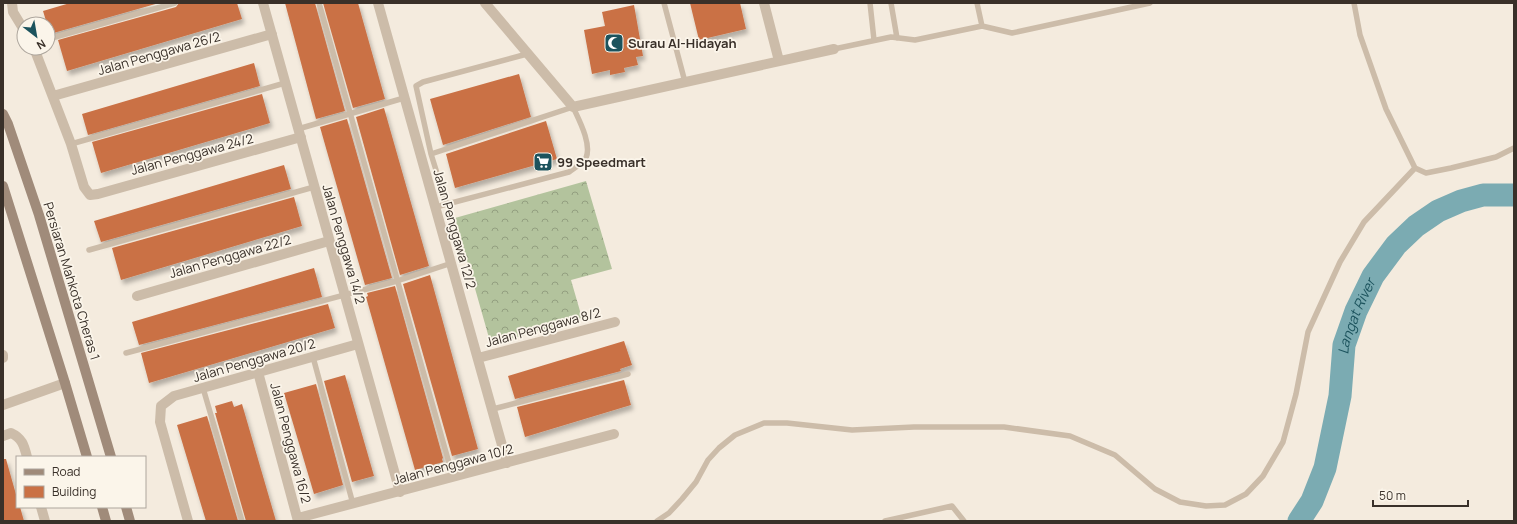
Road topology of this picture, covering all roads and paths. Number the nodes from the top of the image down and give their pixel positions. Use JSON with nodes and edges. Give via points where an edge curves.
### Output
{"nodes":[{"id":1,"x":12,"y":3,"type":"edge"},
{"id":2,"x":175,"y":3,"type":"edge"},
{"id":3,"x":263,"y":3,"type":"edge"},
{"id":4,"x":319,"y":3,"type":"edge"},
{"id":5,"x":378,"y":3,"type":"edge"},
{"id":6,"x":485,"y":3,"type":"edge"},
{"id":7,"x":664,"y":3,"type":"edge"},
{"id":8,"x":764,"y":3,"type":"edge"},
{"id":9,"x":870,"y":3,"type":"edge"},
{"id":10,"x":891,"y":3,"type":"edge"},
{"id":11,"x":977,"y":3,"type":"edge"},
{"id":12,"x":1150,"y":3,"type":"edge"},
{"id":13,"x":1354,"y":3,"type":"edge"},
{"id":14,"x":16,"y":17,"type":"edge"},
{"id":15,"x":982,"y":26,"type":"junction"},
{"id":16,"x":272,"y":34,"type":"junction"},
{"id":17,"x":56,"y":37,"type":"edge"},
{"id":18,"x":897,"y":38,"type":"junction"},
{"id":19,"x":874,"y":40,"type":"junction"},
{"id":20,"x":834,"y":49,"type":"joint"},
{"id":21,"x":527,"y":54,"type":"junction"},
{"id":22,"x":37,"y":56,"type":"edge"},
{"id":23,"x":779,"y":62,"type":"junction"},
{"id":24,"x":685,"y":82,"type":"junction"},
{"id":25,"x":285,"y":83,"type":"junction"},
{"id":26,"x":53,"y":96,"type":"junction"},
{"id":27,"x":404,"y":98,"type":"junction"},
{"id":28,"x":574,"y":107,"type":"junction"},
{"id":29,"x":350,"y":113,"type":"junction"},
{"id":30,"x":3,"y":114,"type":"edge"},
{"id":31,"x":299,"y":133,"type":"junction"},
{"id":32,"x":70,"y":144,"type":"junction"},
{"id":33,"x":1514,"y":148,"type":"edge"},
{"id":34,"x":431,"y":154,"type":"junction"},
{"id":35,"x":1415,"y":168,"type":"junction"},
{"id":36,"x":3,"y":186,"type":"edge"},
{"id":37,"x":314,"y":187,"type":"junction"},
{"id":38,"x":447,"y":205,"type":"junction"},
{"id":39,"x":436,"y":207,"type":"junction"},
{"id":40,"x":329,"y":241,"type":"junction"},
{"id":41,"x":88,"y":250,"type":"dead end"},
{"id":42,"x":452,"y":264,"type":"junction"},
{"id":43,"x":398,"y":281,"type":"junction"},
{"id":44,"x":138,"y":296,"type":"dead end"},
{"id":45,"x":345,"y":296,"type":"junction"},
{"id":46,"x":615,"y":322,"type":"dead end"},
{"id":47,"x":358,"y":344,"type":"junction"},
{"id":48,"x":126,"y":353,"type":"dead end"},
{"id":49,"x":313,"y":357,"type":"junction"},
{"id":50,"x":478,"y":358,"type":"junction"},
{"id":51,"x":258,"y":372,"type":"junction"},
{"id":52,"x":628,"y":374,"type":"dead end"},
{"id":53,"x":66,"y":383,"type":"junction"},
{"id":54,"x":203,"y":388,"type":"junction"},
{"id":55,"x":3,"y":405,"type":"edge"},
{"id":56,"x":493,"y":409,"type":"junction"},
{"id":57,"x":614,"y":434,"type":"dead end"},
{"id":58,"x":3,"y":436,"type":"edge"},
{"id":59,"x":27,"y":456,"type":"edge"},
{"id":60,"x":87,"y":456,"type":"edge"},
{"id":61,"x":111,"y":456,"type":"edge"},
{"id":62,"x":508,"y":463,"type":"junction"},
{"id":63,"x":453,"y":477,"type":"junction"},
{"id":64,"x":400,"y":492,"type":"junction"},
{"id":65,"x":353,"y":504,"type":"junction"},
{"id":66,"x":41,"y":508,"type":"edge"},
{"id":67,"x":102,"y":508,"type":"edge"},
{"id":68,"x":126,"y":508,"type":"edge"},
{"id":69,"x":298,"y":520,"type":"edge"},
{"id":70,"x":45,"y":521,"type":"edge"},
{"id":71,"x":106,"y":521,"type":"edge"},
{"id":72,"x":130,"y":521,"type":"edge"},
{"id":73,"x":188,"y":521,"type":"edge"},
{"id":74,"x":242,"y":521,"type":"edge"},
{"id":75,"x":657,"y":521,"type":"edge"},
{"id":76,"x":885,"y":521,"type":"edge"},
{"id":77,"x":964,"y":521,"type":"edge"}],
"edges":[{"from":1,"to":14,"type":"street"},
{"from":2,"to":17,"type":"lane"},
{"from":3,"to":16,"type":"street","name":"Jalan Penggawa 14/2"},
{"from":4,"to":29,"type":"lane"},
{"from":5,"to":27,"type":"street","name":"Jalan Penggawa 12/2"},
{"from":6,"to":21,"type":"street"},
{"from":7,"to":24,"type":"lane"},
{"from":8,"to":23,"type":"street"},
{"from":9,"to":19,"type":"lane"},
{"from":10,"to":18,"type":"lane"},
{"from":11,"to":15,"type":"lane"},
{"from":12,"to":15,"type":"lane","via":[[1012,33]]},
{"from":13,"to":35,"type":"lane","via":[[1360,35],[1386,109]]},
{"from":15,"to":18,"type":"lane","via":[[915,40]]},
{"from":16,"to":25,"type":"street","name":"Jalan Penggawa 14/2"},
{"from":16,"to":26,"type":"street","name":"Jalan Penggawa 26/2"},
{"from":18,"to":19,"type":"lane"},
{"from":19,"to":20,"type":"lane"},
{"from":20,"to":23,"type":"street"},
{"from":21,"to":28,"type":"street"},
{"from":21,"to":34,"type":"lane","via":[[416,86]]},
{"from":22,"to":26,"type":"street"},
{"from":23,"to":24,"type":"street"},
{"from":24,"to":28,"type":"street"},
{"from":25,"to":31,"type":"street","name":"Jalan Penggawa 14/2"},
{"from":25,"to":32,"type":"lane"},
{"from":26,"to":32,"type":"street"},
{"from":27,"to":29,"type":"lane"},
{"from":27,"to":39,"type":"street","name":"Jalan Penggawa 12/2"},
{"from":28,"to":34,"type":"lane"},
{"from":28,"to":38,"type":"lane","via":[[588,151],[585,159],[569,172]]},
{"from":29,"to":31,"type":"lane"},
{"from":29,"to":43,"type":"lane"},
{"from":30,"to":61,"type":"main road","name":"Persiaran Mahkota Cheras 1","via":[[39,215]]},
{"from":31,"to":32,"type":"street","name":"Jalan Penggawa 24/2","via":[[90,195],[84,187]]},
{"from":31,"to":37,"type":"street","name":"Jalan Penggawa 14/2"},
{"from":33,"to":35,"type":"lane","via":[[1496,157],[1451,168],[1426,173]]},
{"from":34,"to":38,"type":"lane"},
{"from":35,"to":75,"type":"lane","via":[[1364,222],[1340,262],[1308,332],[1296,394],[1283,442],[1263,476],[1246,494],[1225,505],[1206,506],[1180,502],[1155,489],[1115,455],[1070,436],[1004,427],[852,430],[764,423],[735,435],[719,448],[708,460],[682,500]]},
{"from":36,"to":53,"type":"main road"},
{"from":37,"to":40,"type":"street","name":"Jalan Penggawa 14/2"},
{"from":37,"to":41,"type":"lane"},
{"from":38,"to":39,"type":"lane"},
{"from":39,"to":42,"type":"street","name":"Jalan Penggawa 12/2"},
{"from":40,"to":44,"type":"street","name":"Jalan Penggawa 22/2"},
{"from":40,"to":45,"type":"street","name":"Jalan Penggawa 14/2"},
{"from":42,"to":43,"type":"lane"},
{"from":42,"to":50,"type":"street","name":"Jalan Penggawa 12/2"},
{"from":43,"to":45,"type":"lane"},
{"from":43,"to":63,"type":"lane"},
{"from":45,"to":47,"type":"street","name":"Jalan Penggawa 14/2"},
{"from":45,"to":48,"type":"lane"},
{"from":46,"to":50,"type":"street","name":"Jalan Penggawa 8/2"},
{"from":47,"to":49,"type":"street","name":"Jalan Penggawa 20/2"},
{"from":47,"to":64,"type":"street","name":"Jalan Penggawa 14/2"},
{"from":49,"to":51,"type":"street","name":"Jalan Penggawa 20/2"},
{"from":49,"to":65,"type":"lane"},
{"from":50,"to":56,"type":"street","name":"Jalan Penggawa 12/2"},
{"from":51,"to":54,"type":"street","name":"Jalan Penggawa 20/2"},
{"from":51,"to":69,"type":"street","name":"Jalan Penggawa 16/2"},
{"from":52,"to":56,"type":"lane"},
{"from":53,"to":55,"type":"street"},
{"from":53,"to":60,"type":"main road"},
{"from":54,"to":73,"type":"street","name":"Jalan Penggawa 20/2","via":[[174,396],[161,406],[160,422]]},
{"from":54,"to":74,"type":"lane"},
{"from":56,"to":62,"type":"street","name":"Jalan Penggawa 12/2"},
{"from":57,"to":62,"type":"street","name":"Jalan Penggawa 10/2"},
{"from":58,"to":59,"type":"street","via":[[10,433],[18,437]]},
{"from":62,"to":63,"type":"street","name":"Jalan Penggawa 10/2"},
{"from":63,"to":64,"type":"street","name":"Jalan Penggawa 10/2"},
{"from":64,"to":65,"type":"street","name":"Jalan Penggawa 10/2"},
{"from":65,"to":69,"type":"street","name":"Jalan Penggawa 10/2"},
{"from":66,"to":70,"type":"street"},
{"from":67,"to":71,"type":"main road"},
{"from":68,"to":72,"type":"main road"},
{"from":76,"to":77,"type":"lane","via":[[952,506]]}]}
